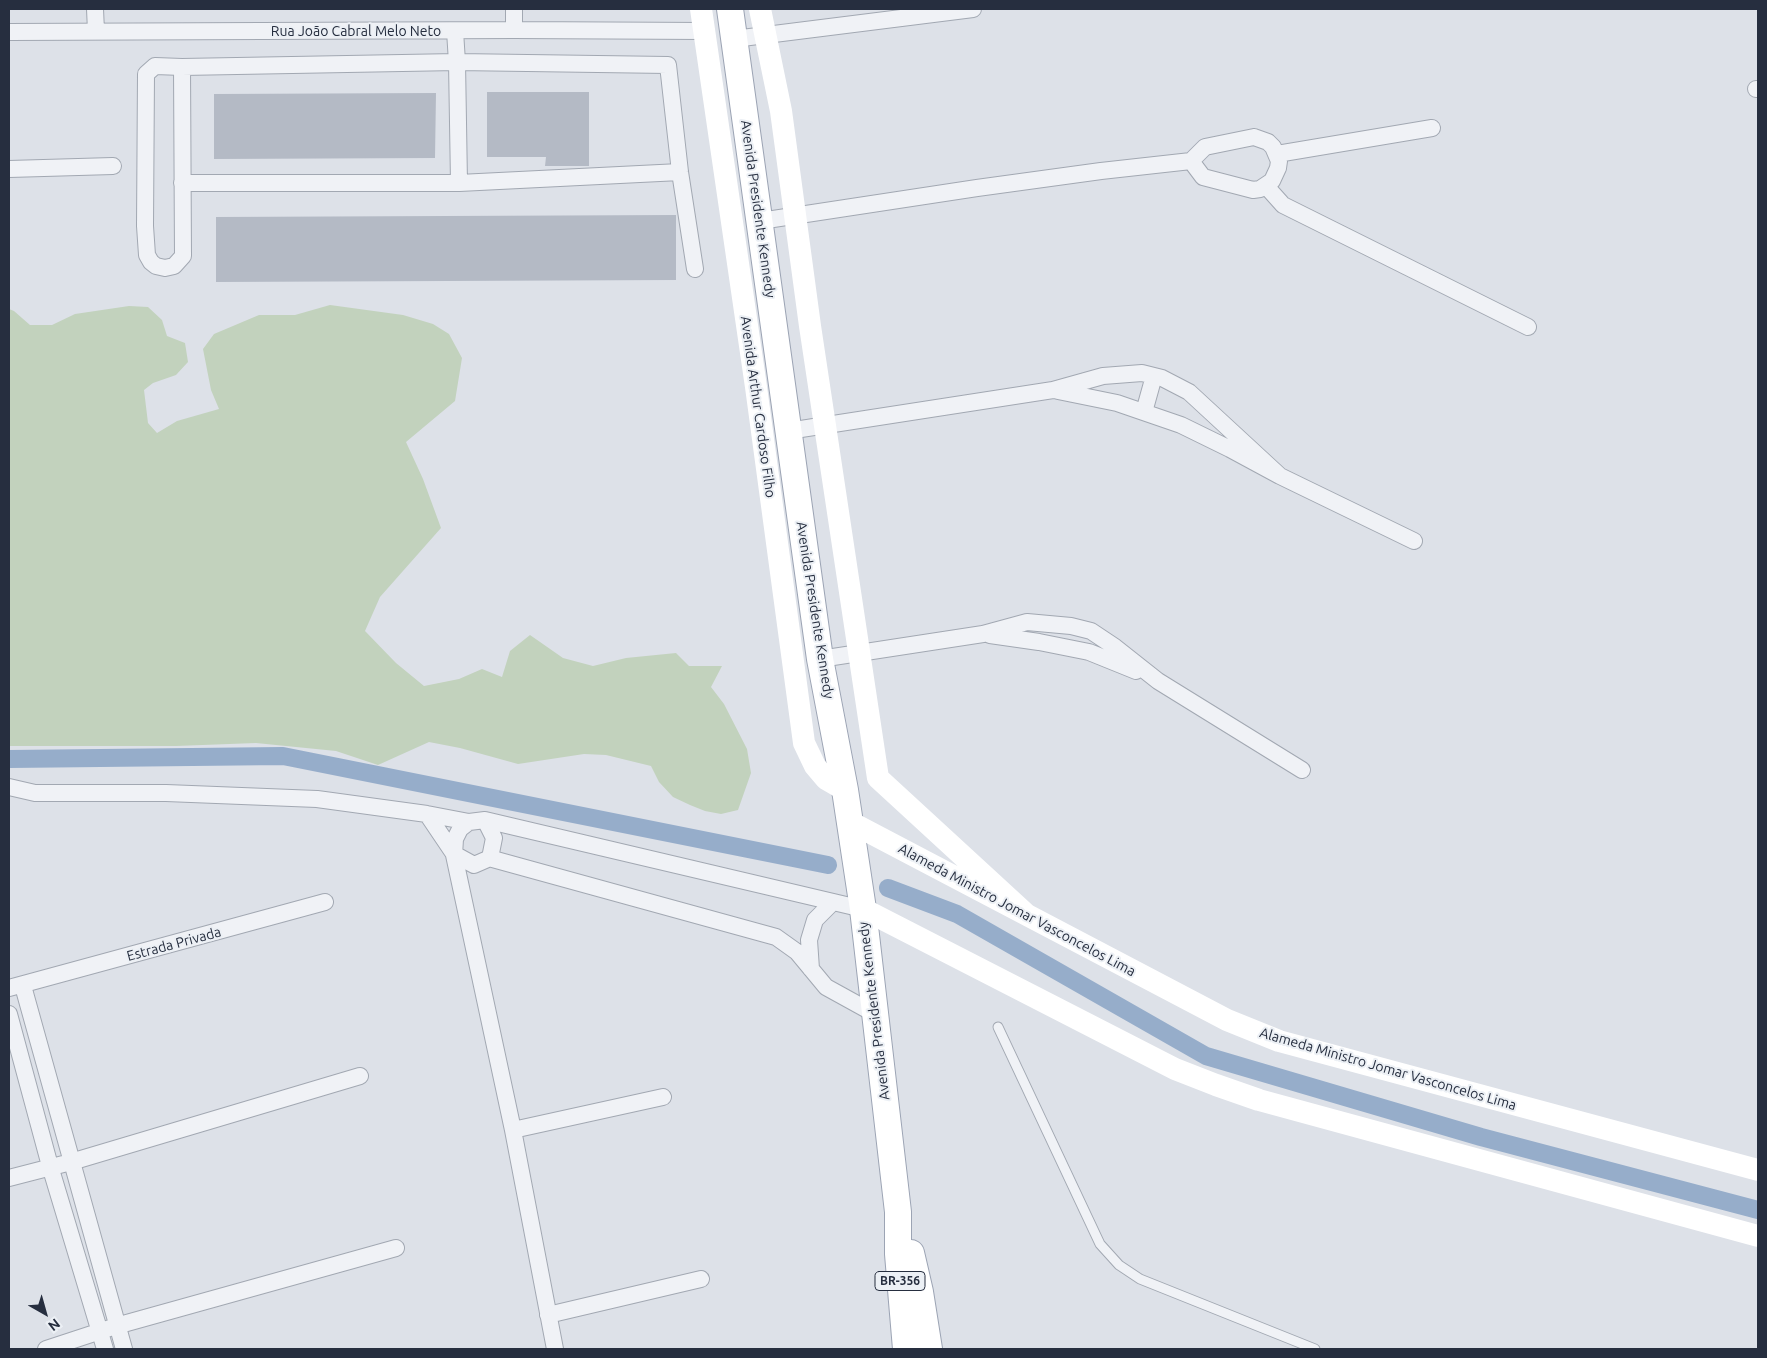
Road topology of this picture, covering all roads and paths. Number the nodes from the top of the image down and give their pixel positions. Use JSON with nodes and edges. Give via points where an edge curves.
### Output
{"nodes":[{"id":1,"x":95,"y":9,"type":"edge"},
{"id":2,"x":514,"y":9,"type":"edge"},
{"id":3,"x":701,"y":9,"type":"edge"},
{"id":4,"x":730,"y":9,"type":"edge"},
{"id":5,"x":760,"y":9,"type":"edge"},
{"id":6,"x":973,"y":9,"type":"edge"},
{"id":7,"x":514,"y":30,"type":"junction"},
{"id":8,"x":96,"y":31,"type":"junction"},
{"id":9,"x":455,"y":31,"type":"junction"},
{"id":10,"x":9,"y":32,"type":"edge"},
{"id":11,"x":704,"y":32,"type":"junction"},
{"id":12,"x":766,"y":35,"type":"junction"},
{"id":13,"x":734,"y":39,"type":"junction"},
{"id":14,"x":457,"y":62,"type":"junction"},
{"id":15,"x":182,"y":67,"type":"junction"},
{"id":16,"x":742,"y":100,"type":"junction"},
{"id":17,"x":716,"y":104,"type":"junction"},
{"id":18,"x":1432,"y":128,"type":"dead end"},
{"id":19,"x":1277,"y":154,"type":"junction"},
{"id":20,"x":1191,"y":161,"type":"junction"},
{"id":21,"x":113,"y":166,"type":"dead end"},
{"id":22,"x":9,"y":169,"type":"edge"},
{"id":23,"x":680,"y":172,"type":"junction"},
{"id":24,"x":182,"y":183,"type":"junction"},
{"id":25,"x":459,"y":183,"type":"junction"},
{"id":26,"x":1266,"y":186,"type":"junction"},
{"id":27,"x":795,"y":216,"type":"junction"},
{"id":28,"x":760,"y":221,"type":"junction"},
{"id":29,"x":694,"y":269,"type":"dead end"},
{"id":30,"x":1528,"y":327,"type":"dead end"},
{"id":31,"x":1154,"y":376,"type":"junction"},
{"id":32,"x":1053,"y":390,"type":"junction"},
{"id":33,"x":1144,"y":412,"type":"junction"},
{"id":34,"x":825,"y":425,"type":"junction"},
{"id":35,"x":788,"y":431,"type":"junction"},
{"id":36,"x":1280,"y":476,"type":"junction"},
{"id":37,"x":1414,"y":541,"type":"dead end"},
{"id":38,"x":860,"y":653,"type":"junction"},
{"id":39,"x":820,"y":659,"type":"junction"},
{"id":40,"x":1302,"y":770,"type":"dead end"},
{"id":41,"x":9,"y":787,"type":"edge"},
{"id":42,"x":845,"y":790,"type":"junction"},
{"id":43,"x":428,"y":814,"type":"junction"},
{"id":44,"x":480,"y":821,"type":"junction"},
{"id":45,"x":850,"y":822,"type":"junction"},
{"id":46,"x":454,"y":854,"type":"junction"},
{"id":47,"x":489,"y":858,"type":"junction"},
{"id":48,"x":473,"y":864,"type":"junction"},
{"id":49,"x":462,"y":892,"type":"junction"},
{"id":50,"x":325,"y":902,"type":"dead end"},
{"id":51,"x":834,"y":902,"type":"junction"},
{"id":52,"x":863,"y":909,"type":"junction"},
{"id":53,"x":1027,"y":915,"type":"junction"},
{"id":54,"x":811,"y":969,"type":"junction"},
{"id":55,"x":16,"y":987,"type":"edge"},
{"id":56,"x":9,"y":1014,"type":"edge"},
{"id":57,"x":875,"y":1014,"type":"junction"},
{"id":58,"x":998,"y":1027,"type":"dead end"},
{"id":59,"x":360,"y":1076,"type":"dead end"},
{"id":60,"x":663,"y":1097,"type":"dead end"},
{"id":61,"x":513,"y":1130,"type":"junction"},
{"id":62,"x":71,"y":1162,"type":"junction"},
{"id":63,"x":50,"y":1166,"type":"junction"},
{"id":64,"x":1758,"y":1170,"type":"edge"},
{"id":65,"x":9,"y":1178,"type":"edge"},
{"id":66,"x":898,"y":1212,"type":"junction"},
{"id":67,"x":1758,"y":1236,"type":"edge"},
{"id":68,"x":396,"y":1248,"type":"dead end"},
{"id":69,"x":701,"y":1279,"type":"dead end"},
{"id":70,"x":548,"y":1315,"type":"junction"},
{"id":71,"x":116,"y":1326,"type":"junction"},
{"id":72,"x":100,"y":1332,"type":"junction"},
{"id":73,"x":46,"y":1349,"type":"edge"},
{"id":74,"x":105,"y":1349,"type":"edge"},
{"id":75,"x":124,"y":1349,"type":"edge"},
{"id":76,"x":555,"y":1349,"type":"edge"},
{"id":77,"x":906,"y":1349,"type":"edge"},
{"id":78,"x":928,"y":1349,"type":"edge"},
{"id":79,"x":1315,"y":1349,"type":"edge"}],
"edges":[{"from":1,"to":8,"type":"street"},
{"from":2,"to":7,"type":"street"},
{"from":3,"to":11,"type":"main road","name":"Avenida Arthur Cardoso Filho"},
{"from":4,"to":13,"type":"main road","name":"Avenida Presidente Kennedy"},
{"from":5,"to":12,"type":"main road"},
{"from":6,"to":12,"type":"street"},
{"from":7,"to":9,"type":"street","name":"Rua João Cabral Melo Neto"},
{"from":7,"to":11,"type":"street","name":"Rua João Cabral Melo Neto"},
{"from":8,"to":9,"type":"street","name":"Rua João Cabral Melo Neto"},
{"from":8,"to":10,"type":"street","name":"Rua João Cabral Melo Neto"},
{"from":9,"to":14,"type":"street"},
{"from":11,"to":17,"type":"main road","name":"Avenida Arthur Cardoso Filho"},
{"from":12,"to":13,"type":"street"},
{"from":12,"to":27,"type":"main road","via":[[781,111]]},
{"from":13,"to":16,"type":"main road","name":"Avenida Presidente Kennedy"},
{"from":14,"to":15,"type":"street"},
{"from":14,"to":23,"type":"street","via":[[668,65]]},
{"from":14,"to":25,"type":"street"},
{"from":15,"to":24,"type":"street"},
{"from":15,"to":24,"type":"street","via":[[156,66],[146,74],[145,226],[147,255],[156,266],[174,266],[183,256]]},
{"from":16,"to":17,"type":"street"},
{"from":16,"to":28,"type":"main road","name":"Avenida Presidente Kennedy"},
{"from":17,"to":42,"type":"main road","name":"Avenida Arthur Cardoso Filho","via":[[804,742],[815,766]]},
{"from":18,"to":19,"type":"street"},
{"from":19,"to":20,"type":"street","via":[[1268,142],[1254,137],[1205,147]]},
{"from":19,"to":26,"type":"street","via":[[1278,168]]},
{"from":20,"to":26,"type":"street","via":[[1202,176],[1253,190]]},
{"from":20,"to":27,"type":"street","via":[[1072,175]]},
{"from":21,"to":22,"type":"street"},
{"from":23,"to":25,"type":"street"},
{"from":23,"to":29,"type":"street"},
{"from":24,"to":25,"type":"street"},
{"from":26,"to":30,"type":"street","via":[[1283,205]]},
{"from":27,"to":28,"type":"street"},
{"from":27,"to":34,"type":"main road"},
{"from":28,"to":35,"type":"main road","name":"Avenida Presidente Kennedy"},
{"from":31,"to":32,"type":"street","via":[[1142,373],[1103,376]]},
{"from":31,"to":33,"type":"street"},
{"from":31,"to":36,"type":"street","via":[[1189,392]]},
{"from":32,"to":33,"type":"street"},
{"from":32,"to":34,"type":"street"},
{"from":33,"to":36,"type":"street","via":[[1189,429]]},
{"from":34,"to":35,"type":"street"},
{"from":34,"to":38,"type":"main road"},
{"from":35,"to":39,"type":"main road","name":"Avenida Presidente Kennedy"},
{"from":36,"to":37,"type":"street"},
{"from":38,"to":39,"type":"street"},
{"from":38,"to":40,"type":"street","via":[[983,634],[1027,622],[1091,631],[1158,681]]},
{"from":38,"to":53,"type":"main road","via":[[878,778]]},
{"from":39,"to":42,"type":"main road","name":"Avenida Presidente Kennedy"},
{"from":41,"to":43,"type":"street","via":[[35,793],[317,798]]},
{"from":42,"to":45,"type":"main road","name":"Avenida Presidente Kennedy"},
{"from":43,"to":44,"type":"street"},
{"from":43,"to":46,"type":"street"},
{"from":44,"to":46,"type":"street","via":[[460,829],[455,839]]},
{"from":44,"to":47,"type":"street","via":[[494,838]]},
{"from":44,"to":51,"type":"street"},
{"from":45,"to":52,"type":"main road","name":"Avenida Presidente Kennedy"},
{"from":45,"to":53,"type":"main road","name":"Alameda Ministro Jomar Vasconcelos Lima"},
{"from":46,"to":48,"type":"street"},
{"from":46,"to":49,"type":"street"},
{"from":47,"to":48,"type":"street"},
{"from":47,"to":54,"type":"street","via":[[776,937],[797,952]]},
{"from":48,"to":49,"type":"street"},
{"from":49,"to":61,"type":"street"},
{"from":50,"to":55,"type":"street","name":"Estrada Privada"},
{"from":51,"to":52,"type":"street"},
{"from":51,"to":54,"type":"street","via":[[816,920],[809,940]]},
{"from":52,"to":57,"type":"main road","name":"Avenida Presidente Kennedy"},
{"from":52,"to":67,"type":"main road","via":[[1175,1069],[1216,1085],[1259,1100]]},
{"from":53,"to":64,"type":"main road","name":"Alameda Ministro Jomar Vasconcelos Lima","via":[[1226,1020],[1279,1041]]},
{"from":54,"to":57,"type":"street","via":[[826,987]]},
{"from":55,"to":62,"type":"street","name":"Estrada Privada"},
{"from":56,"to":63,"type":"street"},
{"from":57,"to":66,"type":"main road","name":"Avenida Presidente Kennedy"},
{"from":58,"to":79,"type":"lane","via":[[1100,1244],[1119,1265],[1140,1279]]},
{"from":59,"to":62,"type":"street"},
{"from":60,"to":61,"type":"street"},
{"from":61,"to":70,"type":"street"},
{"from":62,"to":63,"type":"street"},
{"from":62,"to":71,"type":"street","name":"Estrada Privada"},
{"from":63,"to":65,"type":"street"},
{"from":63,"to":72,"type":"street"},
{"from":66,"to":77,"type":"main road","name":"Avenida Presidente Kennedy","number":"BR-356"},
{"from":66,"to":78,"type":"main road","name":"Avenida Presidente Kennedy","via":[[913,1257]]},
{"from":68,"to":71,"type":"street"},
{"from":69,"to":70,"type":"street"},
{"from":70,"to":76,"type":"street"},
{"from":71,"to":72,"type":"street"},
{"from":71,"to":75,"type":"street","name":"Estrada Privada"},
{"from":72,"to":73,"type":"street"},
{"from":72,"to":74,"type":"street"}]}
